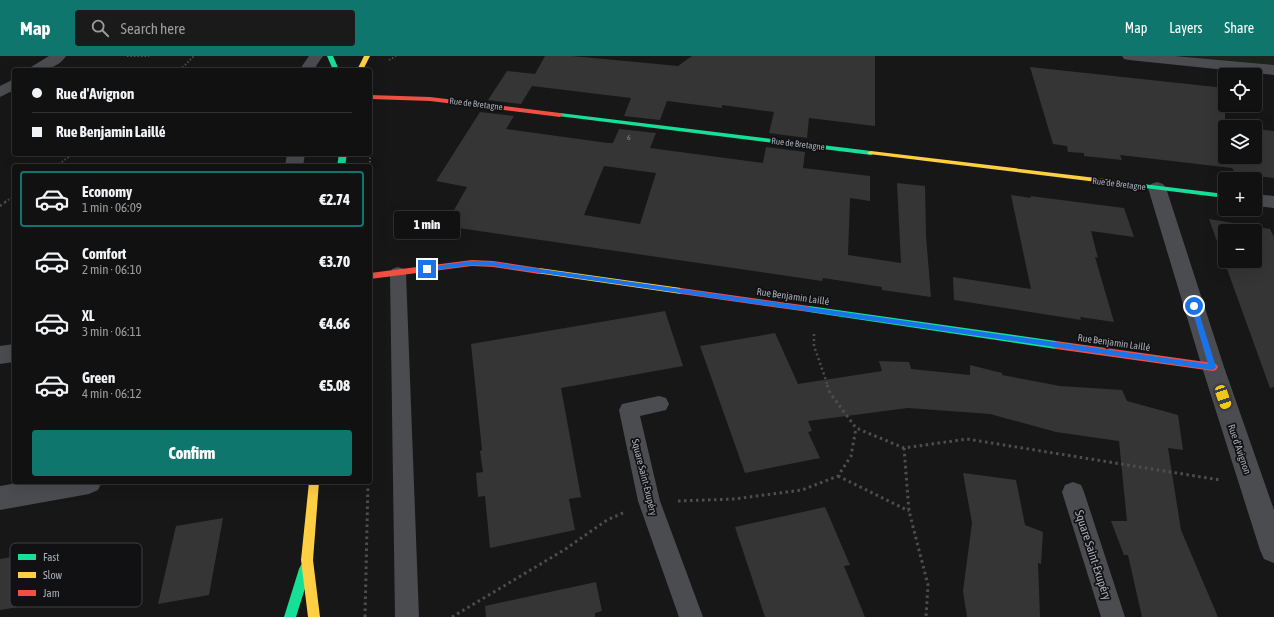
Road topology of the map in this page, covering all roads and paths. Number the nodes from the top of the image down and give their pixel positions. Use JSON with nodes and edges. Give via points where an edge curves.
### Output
{"nodes":[{"id":1,"x":59,"y":56,"type":"edge"},
{"id":2,"x":127,"y":56,"type":"edge"},
{"id":3,"x":149,"y":56,"type":"edge"},
{"id":4,"x":194,"y":56,"type":"edge"},
{"id":5,"x":316,"y":56,"type":"edge"},
{"id":6,"x":330,"y":56,"type":"edge"},
{"id":7,"x":367,"y":56,"type":"edge"},
{"id":8,"x":1129,"y":56,"type":"edge"},
{"id":9,"x":39,"y":68,"type":"edge"},
{"id":10,"x":182,"y":68,"type":"edge"},
{"id":11,"x":309,"y":68,"type":"edge"},
{"id":12,"x":335,"y":68,"type":"edge"},
{"id":13,"x":361,"y":68,"type":"edge"},
{"id":14,"x":1274,"y":70,"type":"edge"},
{"id":15,"x":12,"y":85,"type":"edge"},
{"id":16,"x":0,"y":92,"type":"edge"},
{"id":17,"x":372,"y":97,"type":"edge"},
{"id":18,"x":70,"y":156,"type":"edge"},
{"id":19,"x":59,"y":164,"type":"edge"},
{"id":20,"x":1157,"y":188,"type":"junction"},
{"id":21,"x":1218,"y":195,"type":"edge"},
{"id":22,"x":12,"y":197,"type":"edge"},
{"id":23,"x":1262,"y":201,"type":"edge"},
{"id":24,"x":1274,"y":202,"type":"edge"},
{"id":25,"x":0,"y":206,"type":"edge"},
{"id":26,"x":398,"y":273,"type":"junction"},
{"id":27,"x":372,"y":276,"type":"edge"},
{"id":28,"x":812,"y":310,"type":"junction"},
{"id":29,"x":12,"y":352,"type":"edge"},
{"id":30,"x":0,"y":354,"type":"edge"},
{"id":31,"x":1213,"y":367,"type":"junction"},
{"id":32,"x":659,"y":404,"type":"dead end"},
{"id":33,"x":904,"y":448,"type":"junction"},
{"id":34,"x":838,"y":476,"type":"dead end"},
{"id":35,"x":78,"y":484,"type":"edge"},
{"id":36,"x":314,"y":484,"type":"edge"},
{"id":37,"x":368,"y":484,"type":"edge"},
{"id":38,"x":1253,"y":486,"type":"junction"},
{"id":39,"x":1073,"y":492,"type":"dead end"},
{"id":40,"x":0,"y":498,"type":"edge"},
{"id":41,"x":909,"y":511,"type":"junction"},
{"id":42,"x":1274,"y":550,"type":"edge"},
{"id":43,"x":307,"y":560,"type":"junction"},
{"id":44,"x":290,"y":617,"type":"edge"},
{"id":45,"x":314,"y":617,"type":"edge"},
{"id":46,"x":365,"y":617,"type":"edge"},
{"id":47,"x":407,"y":617,"type":"edge"},
{"id":48,"x":691,"y":617,"type":"edge"},
{"id":49,"x":926,"y":617,"type":"edge"},
{"id":50,"x":1113,"y":617,"type":"edge"}],
"edges":[{"from":1,"to":9,"type":"street"},
{"from":2,"to":3,"type":"path"},
{"from":4,"to":10,"type":"path"},
{"from":5,"to":11,"type":"street"},
{"from":6,"to":12,"type":"street"},
{"from":7,"to":13,"type":"street"},
{"from":8,"to":14,"type":"street"},
{"from":15,"to":16,"type":"street"},
{"from":17,"to":20,"type":"street","name":"Rue de Bretagne","via":[[430,99]]},
{"from":18,"to":19,"type":"path"},
{"from":20,"to":21,"type":"street","name":"Rue de Bretagne"},
{"from":20,"to":31,"type":"street","name":"Rue d'Avignon"},
{"from":22,"to":25,"type":"path"},
{"from":23,"to":24,"type":"street"},
{"from":26,"to":27,"type":"street","name":"Rue Benjamin Laillé"},
{"from":26,"to":28,"type":"street","name":"Rue Benjamin Laillé","via":[[472,263],[493,264]]},
{"from":26,"to":47,"type":"lane"},
{"from":28,"to":31,"type":"street","name":"Rue Benjamin Laillé"},
{"from":28,"to":33,"type":"path","via":[[814,346],[830,393],[856,428]]},
{"from":29,"to":30,"type":"street"},
{"from":31,"to":38,"type":"street","name":"Rue d'Avignon"},
{"from":32,"to":48,"type":"lane","name":"Square Saint-Exupéry","via":[[629,410],[649,502]]},
{"from":33,"to":38,"type":"path","via":[[967,440]]},
{"from":33,"to":41,"type":"path"},
{"from":34,"to":41,"type":"path"},
{"from":35,"to":40,"type":"street"},
{"from":36,"to":43,"type":"street"},
{"from":37,"to":46,"type":"path"},
{"from":38,"to":42,"type":"street","name":"Rue d'Avignon"},
{"from":39,"to":50,"type":"lane","name":"Square Saint-Exupéry"},
{"from":41,"to":49,"type":"path","via":[[928,585]]},
{"from":43,"to":44,"type":"street"},
{"from":43,"to":45,"type":"street"}]}
